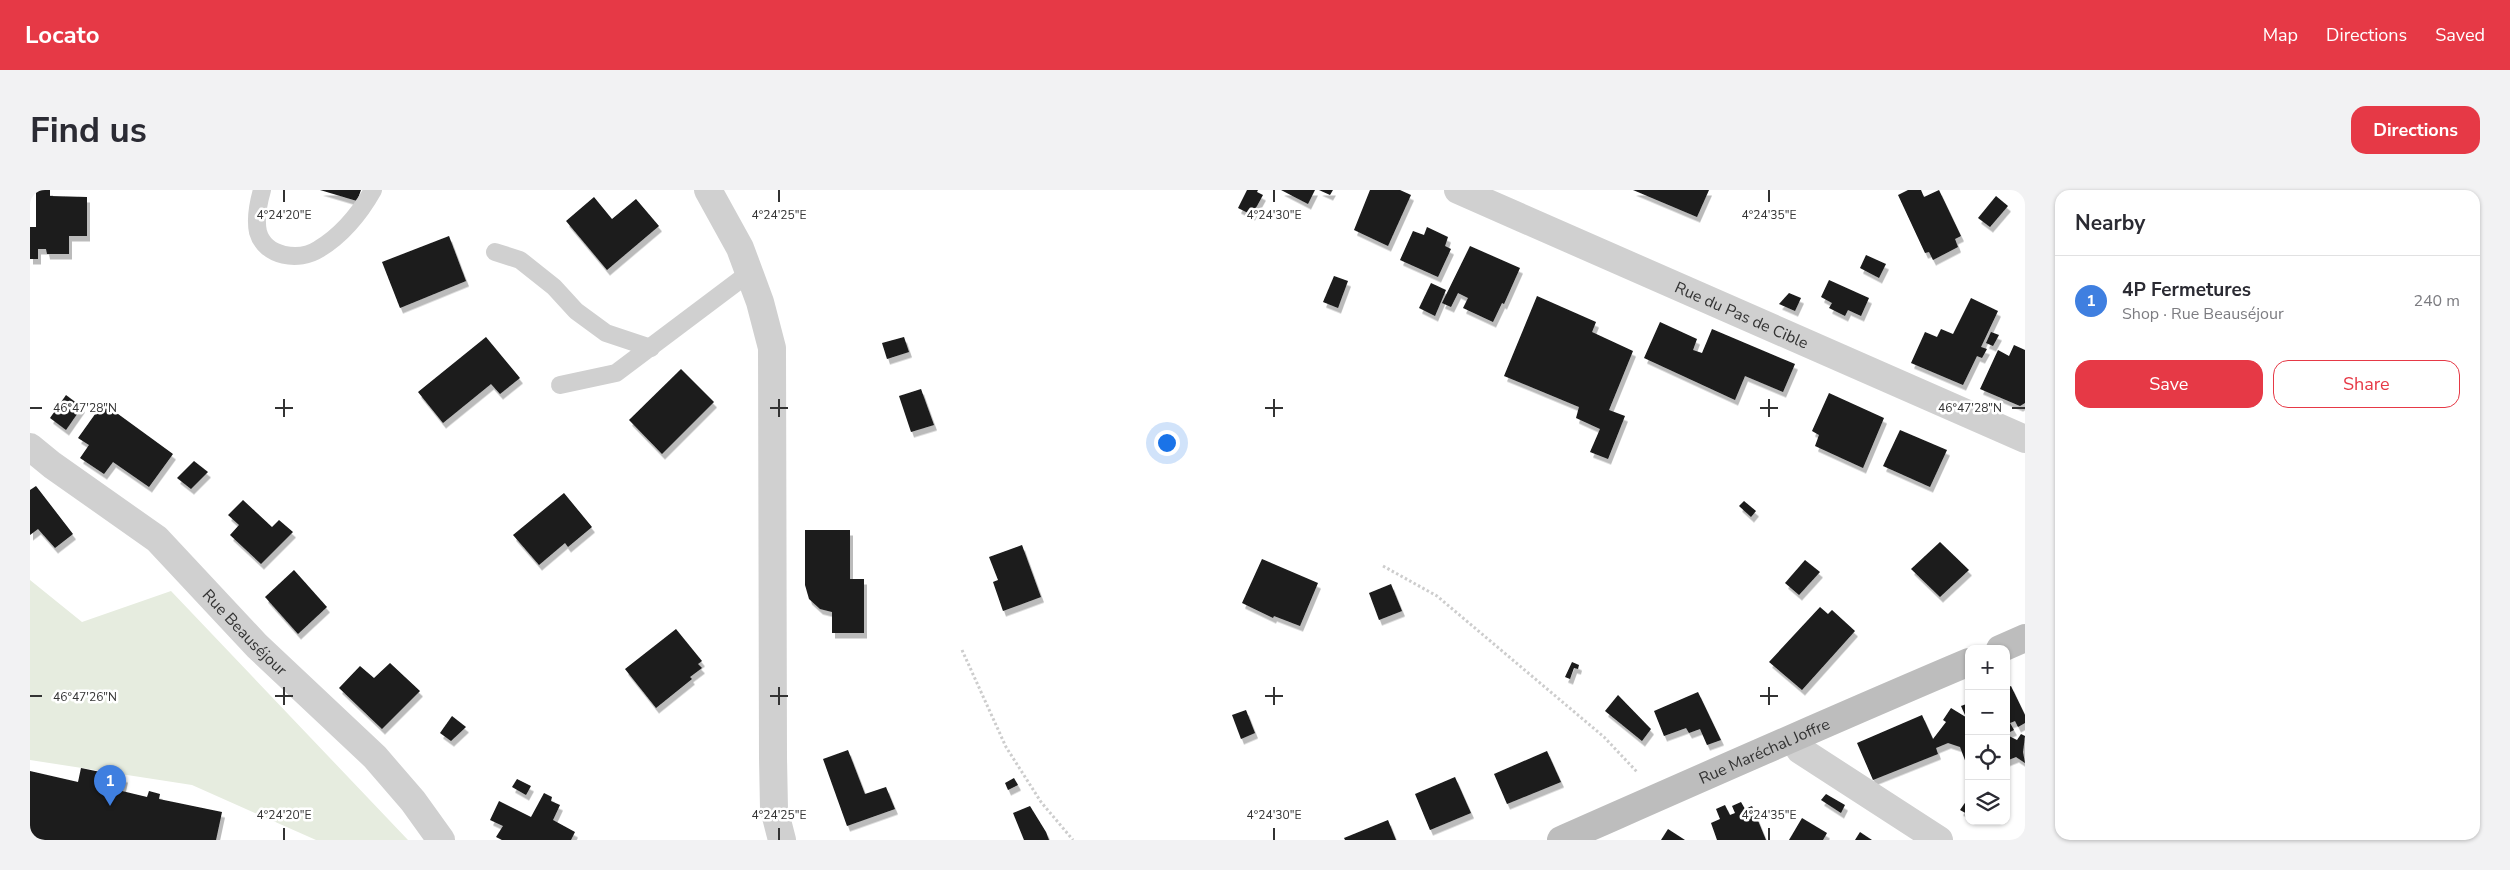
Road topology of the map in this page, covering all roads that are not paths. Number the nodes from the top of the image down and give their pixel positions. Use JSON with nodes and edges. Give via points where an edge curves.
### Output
{"nodes":[{"id":1,"x":262,"y":190,"type":"edge"},
{"id":2,"x":373,"y":190,"type":"edge"},
{"id":3,"x":708,"y":190,"type":"edge"},
{"id":4,"x":1458,"y":190,"type":"edge"},
{"id":5,"x":495,"y":252,"type":"dead end"},
{"id":6,"x":750,"y":273,"type":"junction"},
{"id":7,"x":651,"y":348,"type":"junction"},
{"id":8,"x":560,"y":385,"type":"dead end"},
{"id":9,"x":2025,"y":439,"type":"edge"},
{"id":10,"x":30,"y":447,"type":"edge"},
{"id":11,"x":2025,"y":638,"type":"edge"},
{"id":12,"x":2009,"y":645,"type":"edge"},
{"id":13,"x":1965,"y":664,"type":"edge"},
{"id":14,"x":1794,"y":739,"type":"junction"},
{"id":15,"x":441,"y":840,"type":"edge"},
{"id":16,"x":782,"y":840,"type":"edge"},
{"id":17,"x":1561,"y":840,"type":"edge"},
{"id":18,"x":1940,"y":840,"type":"edge"}],
"edges":[{"from":1,"to":2,"type":"lane","via":[[257,210],[258,232],[264,244],[280,254],[299,257],[318,250],[345,228],[364,207]]},
{"from":3,"to":6,"type":"street"},
{"from":4,"to":9,"type":"street","name":"Rue du Pas de Cible"},
{"from":5,"to":7,"type":"lane","via":[[520,260],[554,287],[576,312],[606,333]]},
{"from":6,"to":7,"type":"lane"},
{"from":6,"to":16,"type":"street","via":[[772,348],[774,809]]},
{"from":7,"to":8,"type":"lane","via":[[616,373]]},
{"from":10,"to":15,"type":"street","name":"Rue Beauséjour","via":[[157,539],[257,646],[375,757]]},
{"from":11,"to":12,"type":"main road"},
{"from":13,"to":14,"type":"main road","name":"Rue Maréchal Joffre","via":[[1840,716]]},
{"from":14,"to":17,"type":"main road","name":"Rue Maréchal Joffre"},
{"from":14,"to":18,"type":"street","via":[[1800,750]]}]}
